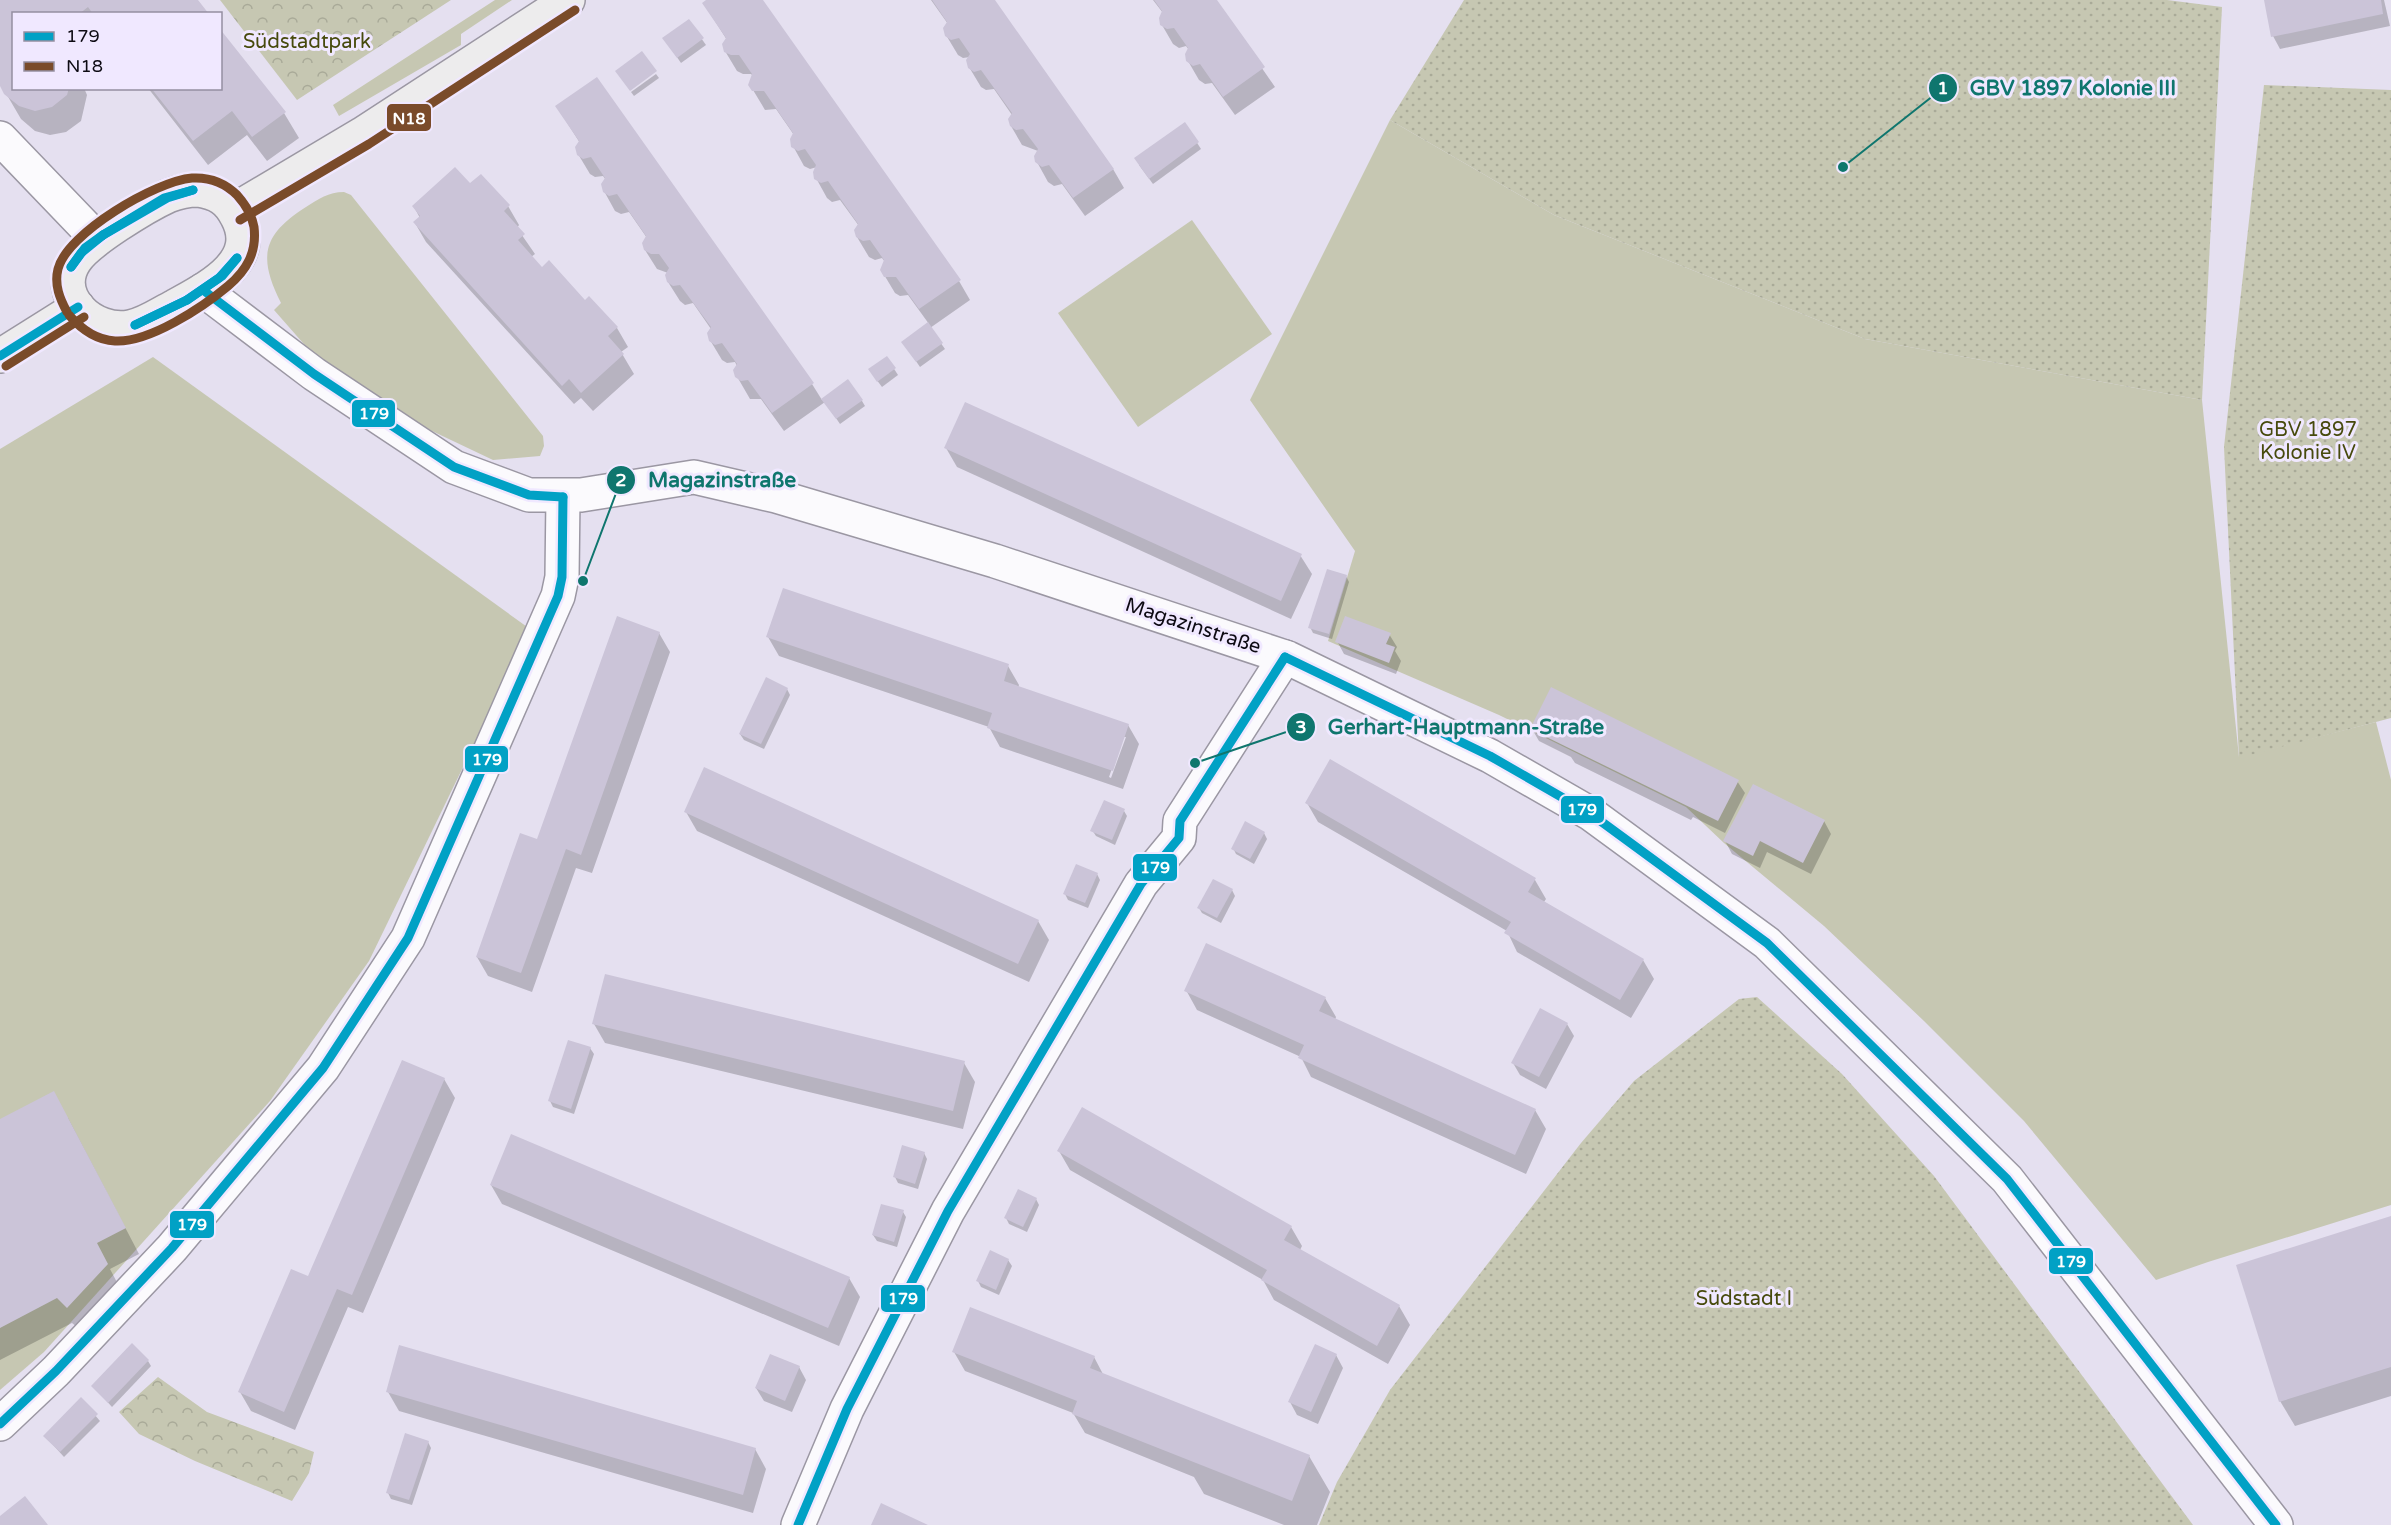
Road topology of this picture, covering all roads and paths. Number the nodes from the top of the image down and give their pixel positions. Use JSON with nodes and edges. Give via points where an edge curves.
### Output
{"nodes":[{"id":1,"x":568,"y":0,"type":"edge"},
{"id":2,"x":0,"y":138,"type":"edge"},
{"id":3,"x":234,"y":210,"type":"junction"},
{"id":4,"x":97,"y":238,"type":"junction"},
{"id":5,"x":203,"y":290,"type":"junction"},
{"id":6,"x":78,"y":307,"type":"junction"},
{"id":7,"x":0,"y":356,"type":"edge"},
{"id":8,"x":563,"y":496,"type":"junction"},
{"id":9,"x":1285,"y":657,"type":"junction"},
{"id":10,"x":0,"y":1424,"type":"edge"},
{"id":11,"x":798,"y":1525,"type":"edge"},
{"id":12,"x":2276,"y":1525,"type":"edge"}],
"edges":[{"from":1,"to":3,"type":"main road","via":[[362,134]]},
{"from":2,"to":4,"type":"street"},
{"from":3,"to":4,"type":"main road","via":[[213,192],[183,191]]},
{"from":3,"to":5,"type":"main road","via":[[241,223],[240,255],[225,275]]},
{"from":4,"to":6,"type":"main road","via":[[74,261],[69,274]]},
{"from":5,"to":6,"type":"main road","via":[[139,326],[119,329],[90,320]]},
{"from":5,"to":8,"type":"street","name":"Magazinstraße","via":[[314,374],[454,467],[529,495]]},
{"from":6,"to":7,"type":"main road"},
{"from":8,"to":9,"type":"street","name":"Magazinstraße","via":[[694,477],[703,479],[776,496],[995,561]]},
{"from":8,"to":10,"type":"street","via":[[562,577],[558,596],[408,938],[323,1068],[172,1248],[56,1371]]},
{"from":9,"to":11,"type":"street","via":[[1180,821],[1179,838],[1141,884],[948,1211],[847,1409]]},
{"from":9,"to":12,"type":"street","name":"Magazinstraße","via":[[1491,756],[1591,814],[1767,943],[2007,1179]]}]}
